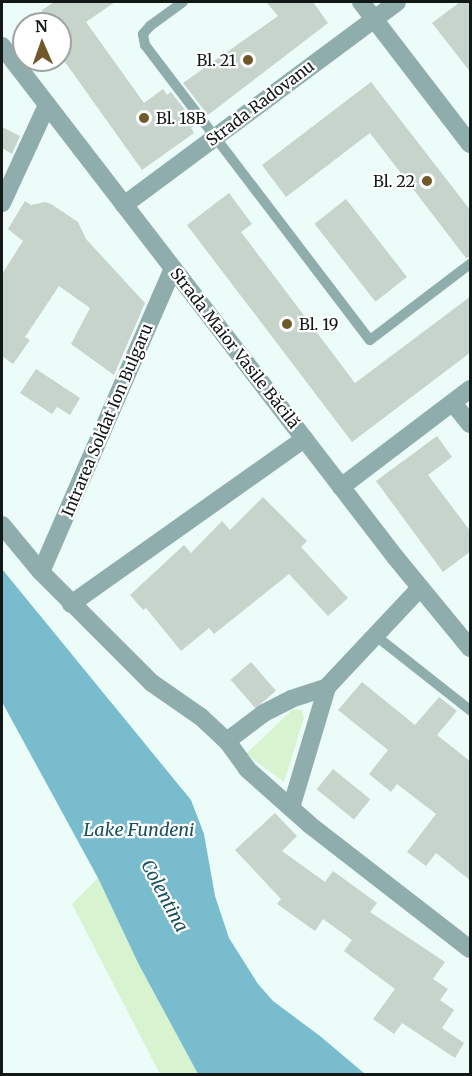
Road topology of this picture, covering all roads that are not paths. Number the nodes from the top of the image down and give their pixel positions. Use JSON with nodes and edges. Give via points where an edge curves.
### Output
{"nodes":[{"id":1,"x":183,"y":2,"type":"edge"},
{"id":2,"x":361,"y":2,"type":"edge"},
{"id":3,"x":397,"y":2,"type":"edge"},
{"id":4,"x":374,"y":18,"type":"junction"},
{"id":5,"x":2,"y":46,"type":"edge"},
{"id":6,"x":47,"y":105,"type":"junction"},
{"id":7,"x":215,"y":136,"type":"junction"},
{"id":8,"x":471,"y":144,"type":"edge"},
{"id":9,"x":2,"y":203,"type":"edge"},
{"id":10,"x":124,"y":205,"type":"junction"},
{"id":11,"x":471,"y":264,"type":"edge"},
{"id":12,"x":173,"y":268,"type":"junction"},
{"id":13,"x":471,"y":389,"type":"edge"},
{"id":14,"x":453,"y":403,"type":"junction"},
{"id":15,"x":471,"y":424,"type":"edge"},
{"id":16,"x":304,"y":439,"type":"junction"},
{"id":17,"x":341,"y":487,"type":"junction"},
{"id":18,"x":2,"y":525,"type":"edge"},
{"id":19,"x":41,"y":572,"type":"junction"},
{"id":20,"x":420,"y":588,"type":"junction"},
{"id":21,"x":71,"y":604,"type":"junction"},
{"id":22,"x":376,"y":636,"type":"junction"},
{"id":23,"x":471,"y":648,"type":"edge"},
{"id":24,"x":327,"y":687,"type":"junction"},
{"id":25,"x":471,"y":710,"type":"edge"},
{"id":26,"x":227,"y":741,"type":"junction"},
{"id":27,"x":291,"y":808,"type":"junction"},
{"id":28,"x":471,"y":949,"type":"edge"}],
"edges":[{"from":1,"to":7,"type":"lane","via":[[150,26],[143,34],[145,45]]},
{"from":2,"to":4,"type":"street"},
{"from":3,"to":4,"type":"street","name":"Strada Radovanu"},
{"from":4,"to":7,"type":"street","name":"Strada Radovanu"},
{"from":4,"to":8,"type":"street"},
{"from":5,"to":6,"type":"street","name":"Strada Maior Vasile Băcilă"},
{"from":6,"to":9,"type":"street"},
{"from":6,"to":10,"type":"street","name":"Strada Maior Vasile Băcilă"},
{"from":7,"to":10,"type":"street","name":"Strada Radovanu"},
{"from":7,"to":11,"type":"lane","via":[[370,340]]},
{"from":10,"to":12,"type":"street","name":"Strada Maior Vasile Băcilă"},
{"from":12,"to":16,"type":"street","name":"Strada Maior Vasile Băcilă"},
{"from":12,"to":19,"type":"street","name":"Intrarea Soldat Ion Bulgaru"},
{"from":13,"to":14,"type":"street"},
{"from":14,"to":15,"type":"street"},
{"from":14,"to":17,"type":"street"},
{"from":16,"to":17,"type":"street","name":"Strada Maior Vasile Băcilă"},
{"from":16,"to":21,"type":"street"},
{"from":17,"to":20,"type":"street","name":"Strada Maior Vasile Băcilă"},
{"from":18,"to":19,"type":"street"},
{"from":19,"to":21,"type":"street"},
{"from":20,"to":22,"type":"street"},
{"from":20,"to":23,"type":"street","name":"Strada Maior Vasile Băcilă"},
{"from":21,"to":26,"type":"street","via":[[152,683],[183,703]]},
{"from":22,"to":24,"type":"street"},
{"from":22,"to":25,"type":"lane"},
{"from":24,"to":26,"type":"street","via":[[264,713]]},
{"from":24,"to":27,"type":"street"},
{"from":26,"to":27,"type":"street","via":[[247,770]]},
{"from":27,"to":28,"type":"street"}]}
